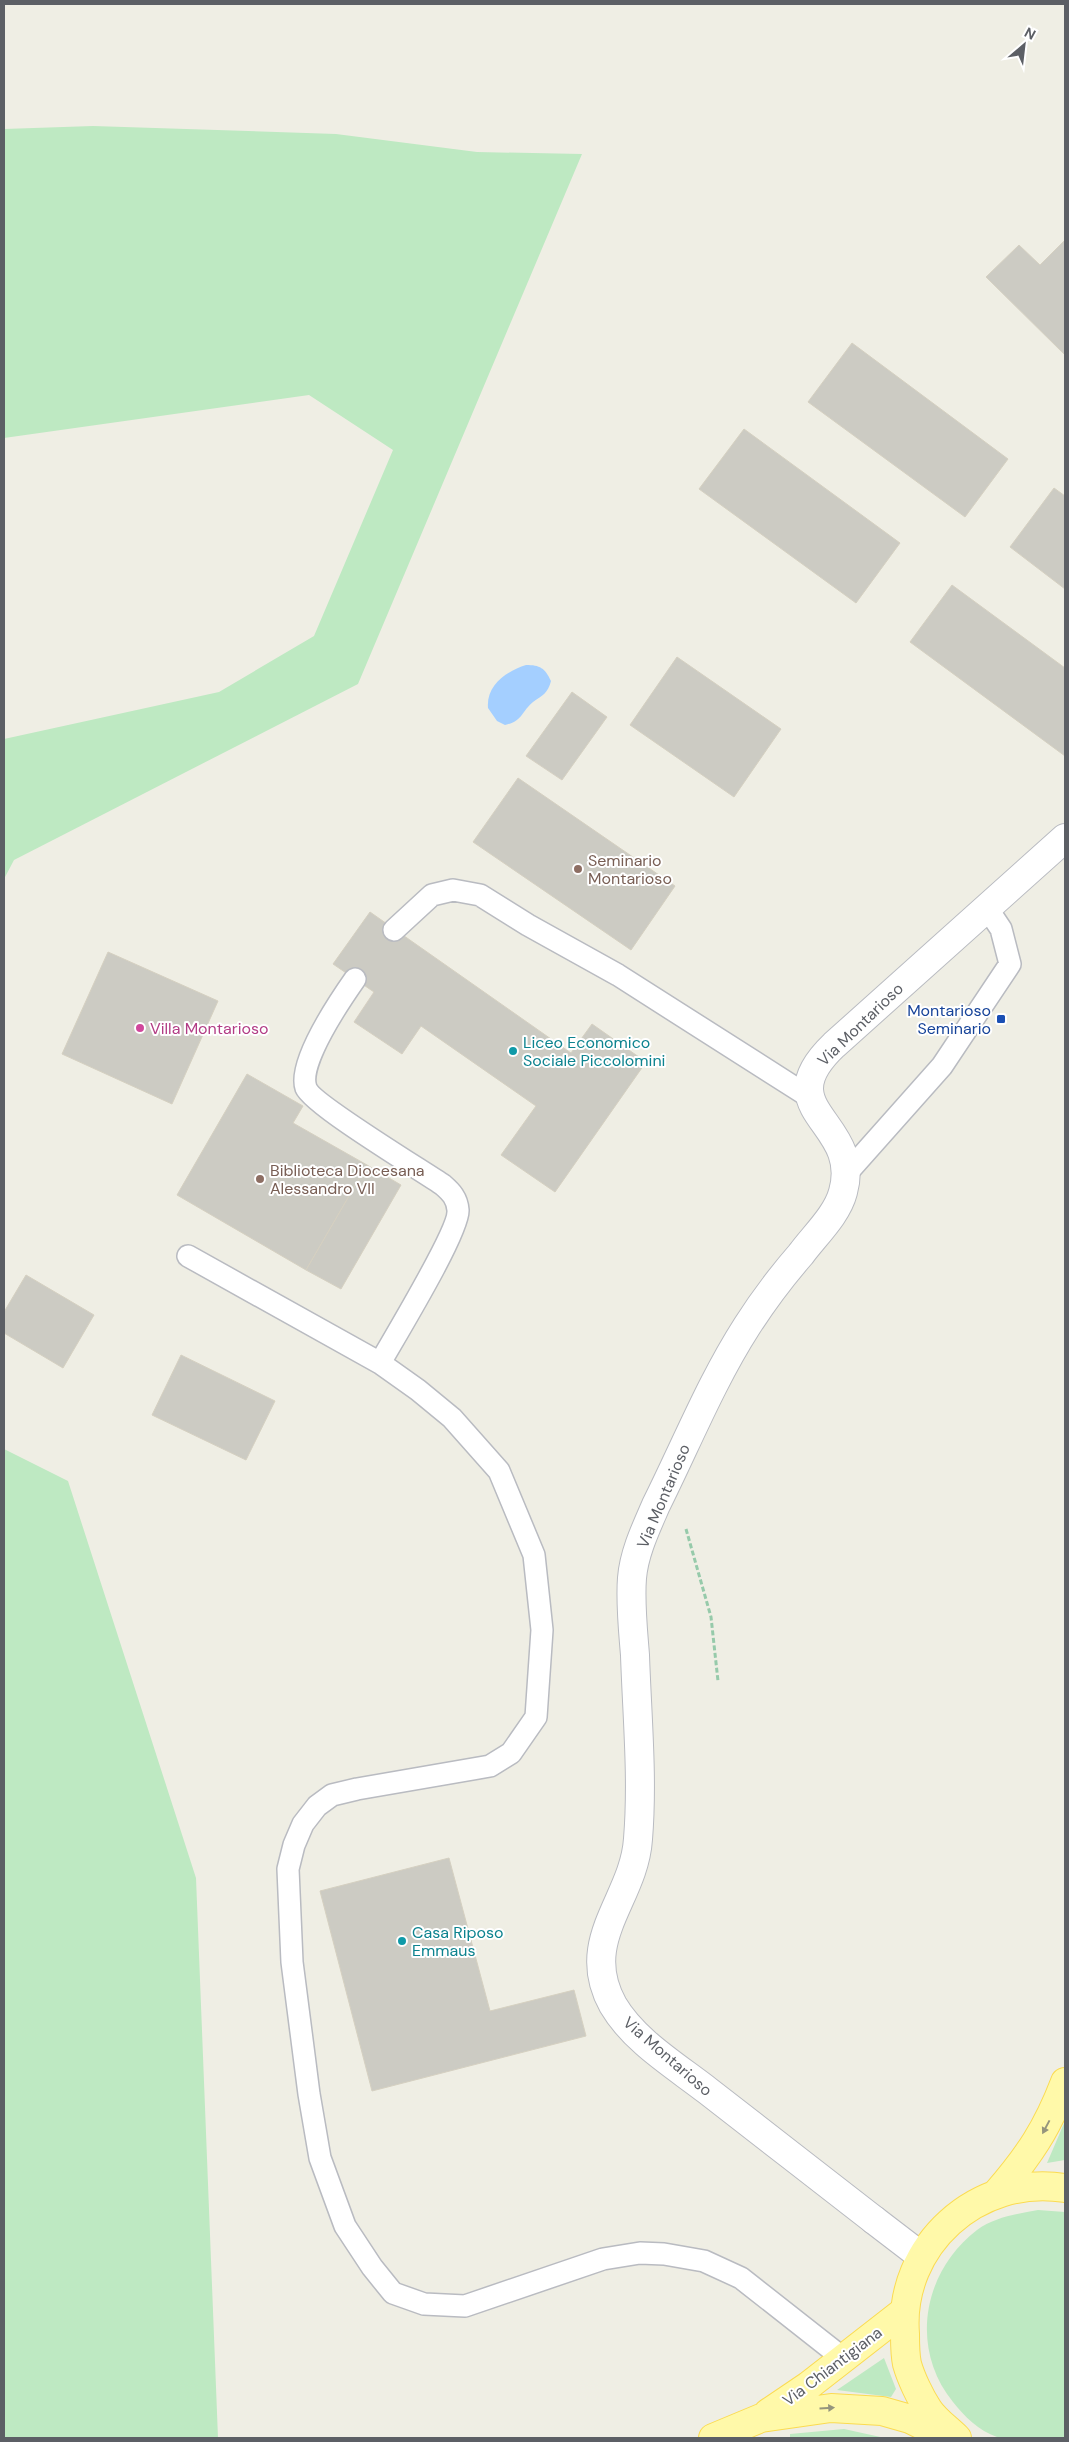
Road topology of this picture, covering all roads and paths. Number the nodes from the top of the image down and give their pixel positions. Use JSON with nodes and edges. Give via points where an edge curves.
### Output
{"nodes":[{"id":1,"x":1065,"y":838,"type":"edge"},
{"id":2,"x":987,"y":908,"type":"junction"},
{"id":3,"x":394,"y":930,"type":"dead end"},
{"id":4,"x":355,"y":979,"type":"dead end"},
{"id":5,"x":811,"y":1098,"type":"junction"},
{"id":6,"x":846,"y":1174,"type":"junction"},
{"id":7,"x":188,"y":1256,"type":"dead end"},
{"id":8,"x":380,"y":1363,"type":"junction"},
{"id":9,"x":669,"y":1479,"type":"junction"},
{"id":10,"x":718,"y":1681,"type":"dead end"},
{"id":11,"x":1065,"y":2082,"type":"edge"},
{"id":12,"x":1065,"y":2188,"type":"edge"},
{"id":13,"x":996,"y":2194,"type":"junction"},
{"id":14,"x":921,"y":2256,"type":"junction"},
{"id":15,"x":903,"y":2312,"type":"junction"},
{"id":16,"x":844,"y":2359,"type":"junction"},
{"id":17,"x":761,"y":2418,"type":"junction"},
{"id":18,"x":713,"y":2438,"type":"edge"},
{"id":19,"x":950,"y":2438,"type":"edge"},
{"id":20,"x":957,"y":2438,"type":"edge"}],
"edges":[{"from":1,"to":2,"type":"street","name":"Via Montarioso"},
{"from":2,"to":5,"type":"street","name":"Via Montarioso","via":[[825,1054],[811,1073],[808,1086]]},
{"from":2,"to":6,"type":"lane","via":[[1001,929],[1010,964],[942,1066]]},
{"from":3,"to":5,"type":"lane","via":[[432,895],[453,890],[480,895],[618,974]]},
{"from":4,"to":8,"type":"lane","via":[[334,1009],[315,1047],[306,1071],[306,1087],[315,1099],[443,1184],[454,1196],[458,1211],[450,1238]]},
{"from":5,"to":6,"type":"street","name":"Via Montarioso","via":[[819,1115],[841,1144]]},
{"from":6,"to":9,"type":"street","name":"Via Montarioso","via":[[842,1197],[833,1213],[776,1284],[741,1335]]},
{"from":7,"to":8,"type":"lane"},
{"from":8,"to":16,"type":"lane","via":[[452,1418],[499,1471],[534,1554],[542,1630],[536,1717],[511,1753],[490,1766],[332,1796],[317,1806],[303,1824],[294,1845],[288,1869],[292,1962],[309,2094],[320,2158],[345,2226],[393,2293],[424,2304],[466,2306],[603,2259],[664,2254],[704,2261],[741,2278]]},
{"from":9,"to":10,"type":"path","via":[[703,1585],[712,1626]]},
{"from":9,"to":14,"type":"street","name":"Via Montarioso","via":[[646,1528],[632,1577],[638,1840],[630,1875],[604,1934],[601,1972],[607,1993],[626,2023],[642,2038]]},
{"from":11,"to":13,"type":"main road","name":"Via Chiantigiana","one_way":true,"via":[[1038,2142]]},
{"from":12,"to":13,"type":"main road","name":"Via Chiantigiana","via":[[1044,2185]]},
{"from":13,"to":14,"type":"main road","name":"Via Chiantigiana","via":[[966,2208]]},
{"from":14,"to":15,"type":"main road","name":"Via Chiantigiana","via":[[909,2283]]},
{"from":15,"to":16,"type":"main road","name":"Via Chiantigiana"},
{"from":15,"to":20,"type":"main road","name":"Via Chiantigiana","via":[[907,2363],[928,2409]]},
{"from":16,"to":17,"type":"main road","name":"Via Chiantigiana"},
{"from":17,"to":18,"type":"main road","name":"Via Chiantigiana"},
{"from":17,"to":19,"type":"main road","name":"Via Chiantigiana","one_way":true,"via":[[804,2410],[858,2408],[910,2420]]}]}
